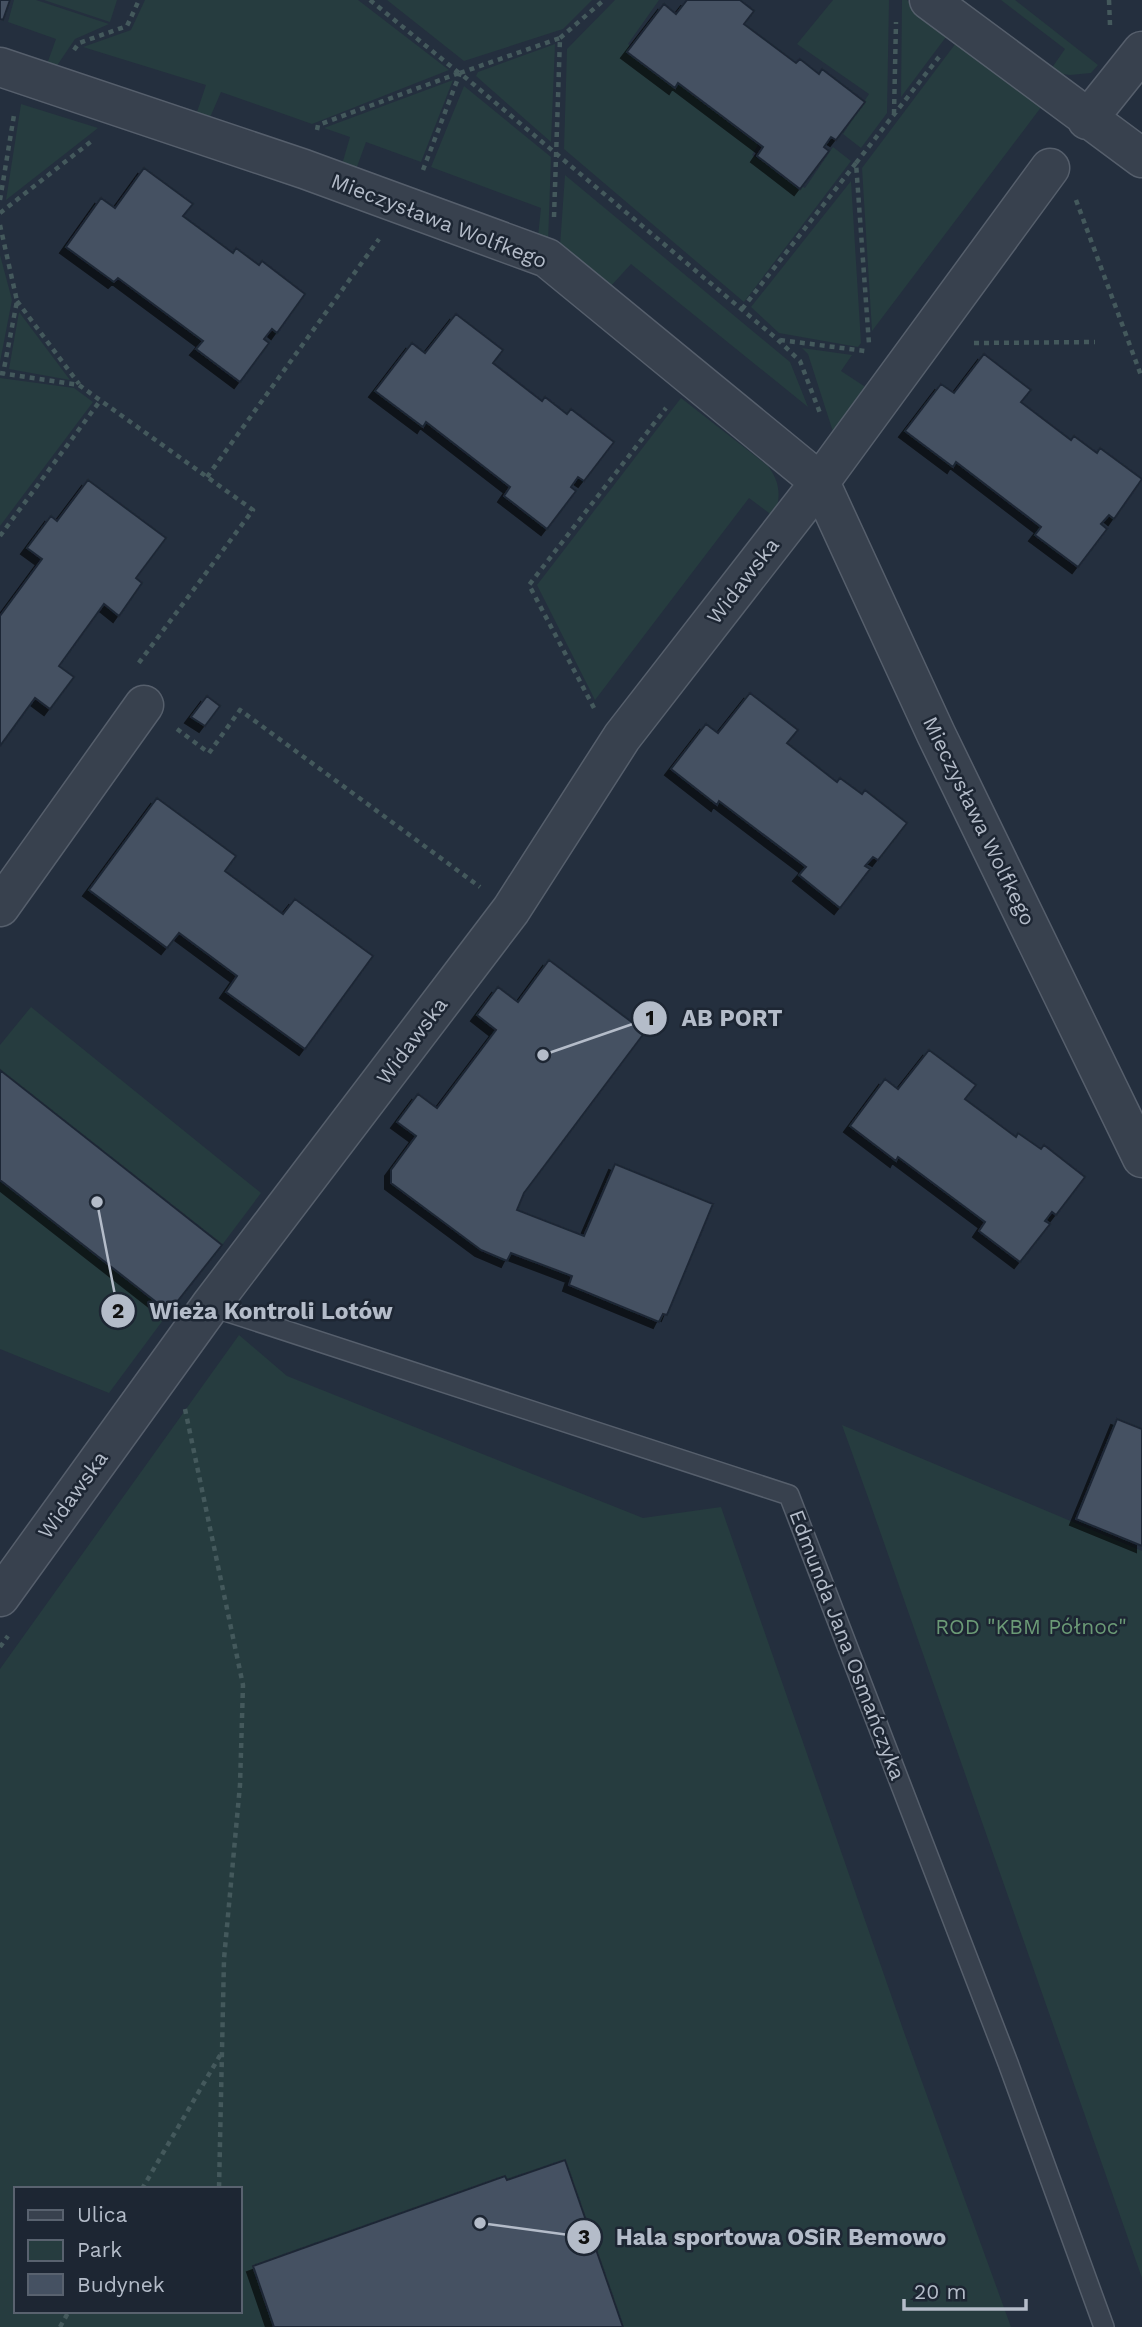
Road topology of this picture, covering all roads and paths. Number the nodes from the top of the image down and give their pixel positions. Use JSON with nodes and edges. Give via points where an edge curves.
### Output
{"nodes":[{"id":1,"x":370,"y":0,"type":"edge"},
{"id":2,"x":604,"y":0,"type":"edge"},
{"id":3,"x":1109,"y":0,"type":"edge"},
{"id":4,"x":913,"y":6,"type":"edge"},
{"id":5,"x":963,"y":26,"type":"junction"},
{"id":6,"x":1110,"y":30,"type":"dead end"},
{"id":7,"x":560,"y":38,"type":"junction"},
{"id":8,"x":1142,"y":51,"type":"edge"},
{"id":9,"x":0,"y":67,"type":"edge"},
{"id":10,"x":460,"y":73,"type":"junction"},
{"id":11,"x":894,"y":114,"type":"junction"},
{"id":12,"x":1087,"y":120,"type":"junction"},
{"id":13,"x":101,"y":134,"type":"dead end"},
{"id":14,"x":556,"y":155,"type":"junction"},
{"id":15,"x":1142,"y":159,"type":"edge"},
{"id":16,"x":856,"y":163,"type":"junction"},
{"id":17,"x":1062,"y":182,"type":"joint"},
{"id":18,"x":407,"y":207,"type":"junction"},
{"id":19,"x":0,"y":213,"type":"edge"},
{"id":20,"x":0,"y":225,"type":"edge"},
{"id":21,"x":547,"y":258,"type":"junction"},
{"id":22,"x":17,"y":301,"type":"junction"},
{"id":23,"x":742,"y":309,"type":"junction"},
{"id":24,"x":777,"y":339,"type":"junction"},
{"id":25,"x":1095,"y":342,"type":"dead end"},
{"id":26,"x":914,"y":353,"type":"junction"},
{"id":27,"x":2,"y":373,"type":"edge"},
{"id":28,"x":1142,"y":378,"type":"edge"},
{"id":29,"x":79,"y":385,"type":"junction"},
{"id":30,"x":100,"y":401,"type":"junction"},
{"id":31,"x":671,"y":401,"type":"dead end"},
{"id":32,"x":828,"y":469,"type":"junction"},
{"id":33,"x":207,"y":477,"type":"junction"},
{"id":34,"x":0,"y":536,"type":"edge"},
{"id":35,"x":139,"y":687,"type":"junction"},
{"id":36,"x":597,"y":712,"type":"dead end"},
{"id":37,"x":0,"y":907,"type":"edge"},
{"id":38,"x":512,"y":909,"type":"junction"},
{"id":39,"x":1142,"y":1158,"type":"edge"},
{"id":40,"x":210,"y":1306,"type":"junction"},
{"id":41,"x":186,"y":1410,"type":"dead end"},
{"id":42,"x":0,"y":1597,"type":"edge"},
{"id":43,"x":223,"y":2051,"type":"junction"},
{"id":44,"x":143,"y":2187,"type":"edge"},
{"id":45,"x":219,"y":2187,"type":"edge"},
{"id":46,"x":1104,"y":2327,"type":"edge"}],
"edges":[{"from":1,"to":10,"type":"path"},
{"from":2,"to":7,"type":"path"},
{"from":3,"to":6,"type":"path"},
{"from":4,"to":5,"type":"street"},
{"from":4,"to":11,"type":"path"},
{"from":5,"to":11,"type":"path"},
{"from":5,"to":12,"type":"street"},
{"from":7,"to":10,"type":"path"},
{"from":7,"to":14,"type":"path"},
{"from":8,"to":12,"type":"street"},
{"from":9,"to":18,"type":"street","name":"Mieczysława Wolfkego"},
{"from":10,"to":14,"type":"path"},
{"from":10,"to":18,"type":"path"},
{"from":11,"to":16,"type":"path"},
{"from":12,"to":15,"type":"street"},
{"from":13,"to":19,"type":"path"},
{"from":14,"to":21,"type":"path","via":[[553,245]]},
{"from":14,"to":23,"type":"path"},
{"from":16,"to":23,"type":"path"},
{"from":16,"to":24,"type":"path","via":[[866,334],[872,352]]},
{"from":17,"to":26,"type":"street"},
{"from":17,"to":28,"type":"path"},
{"from":18,"to":21,"type":"street","name":"Mieczysława Wolfkego"},
{"from":18,"to":33,"type":"path","via":[[391,222]]},
{"from":20,"to":22,"type":"path"},
{"from":21,"to":32,"type":"street","name":"Mieczysława Wolfkego"},
{"from":22,"to":27,"type":"path"},
{"from":22,"to":29,"type":"path"},
{"from":23,"to":24,"type":"path"},
{"from":24,"to":32,"type":"path","via":[[800,362]]},
{"from":25,"to":26,"type":"path","via":[[980,341]]},
{"from":26,"to":32,"type":"street"},
{"from":27,"to":29,"type":"path"},
{"from":29,"to":30,"type":"path"},
{"from":30,"to":33,"type":"path"},
{"from":30,"to":34,"type":"path"},
{"from":31,"to":36,"type":"path","via":[[529,585]]},
{"from":32,"to":38,"type":"street","name":"Widawska","via":[[622,737]]},
{"from":32,"to":39,"type":"street","name":"Mieczysława Wolfkego","via":[[936,734]]},
{"from":33,"to":35,"type":"path","via":[[253,510]]},
{"from":35,"to":37,"type":"street"},
{"from":35,"to":38,"type":"path","via":[[209,753],[240,710]]},
{"from":38,"to":40,"type":"street","name":"Widawska"},
{"from":40,"to":42,"type":"street","name":"Widawska"},
{"from":40,"to":46,"type":"lane","name":"Edmunda Jana Osmańczyka","via":[[789,1495],[1009,2063]]},
{"from":41,"to":43,"type":"path","via":[[243,1685]]},
{"from":43,"to":44,"type":"path"},
{"from":43,"to":45,"type":"path"}]}
